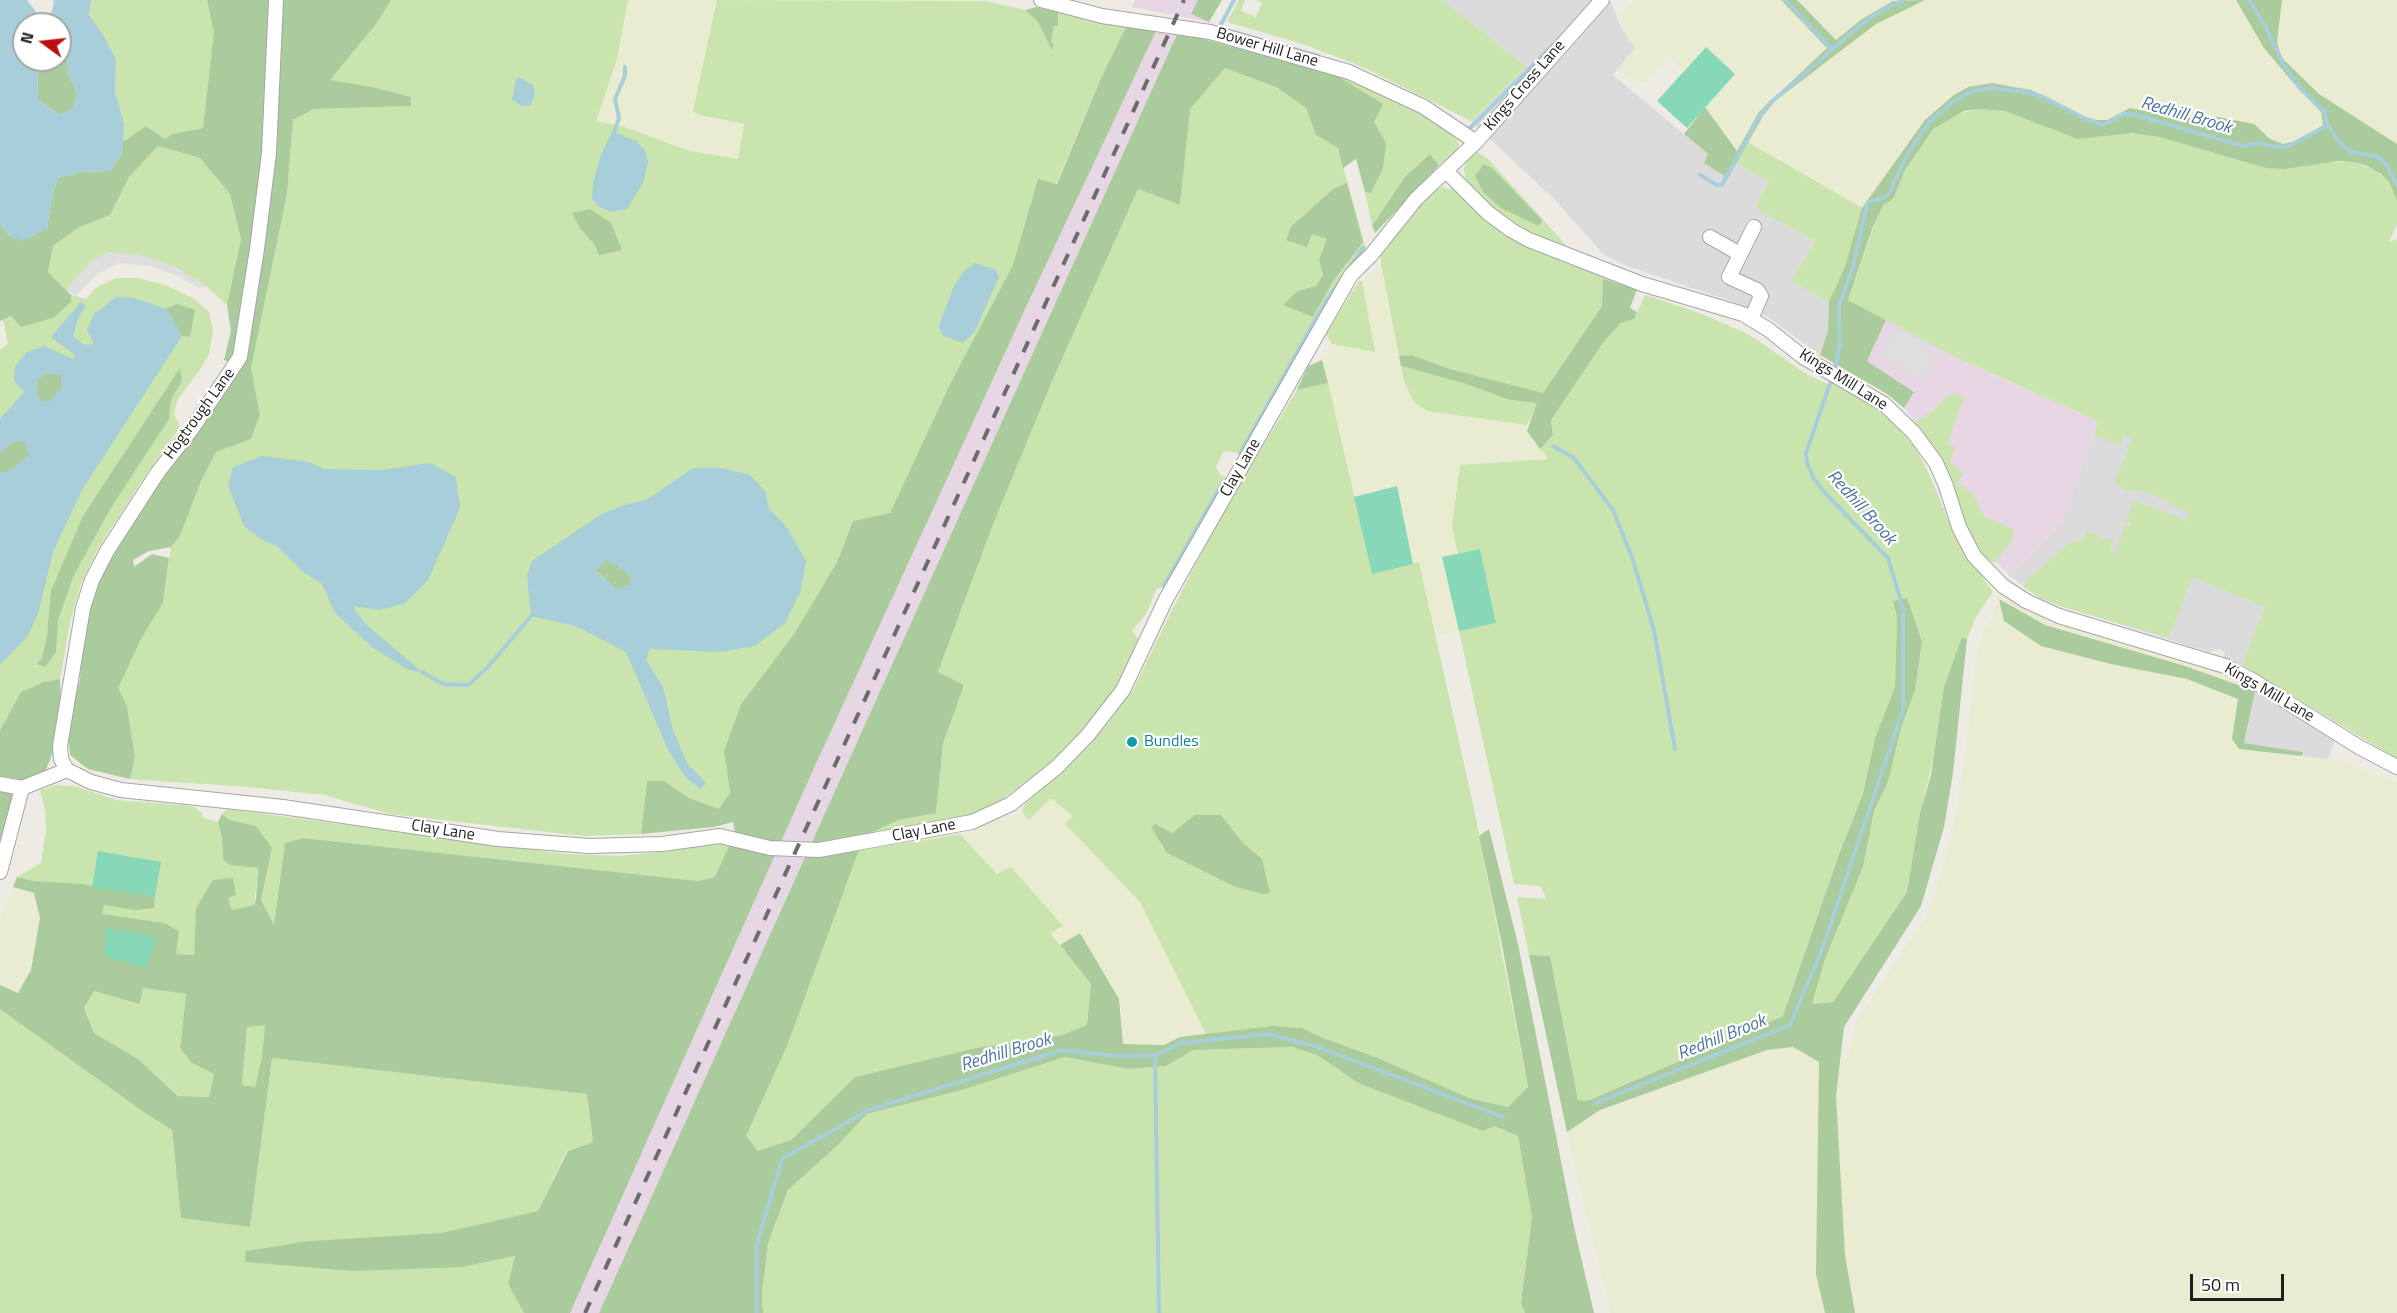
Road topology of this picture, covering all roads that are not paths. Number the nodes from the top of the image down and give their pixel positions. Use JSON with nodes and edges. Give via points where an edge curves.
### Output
{"nodes":[{"id":1,"x":276,"y":0,"type":"edge"},
{"id":2,"x":1041,"y":0,"type":"edge"},
{"id":3,"x":1602,"y":0,"type":"edge"},
{"id":4,"x":1476,"y":142,"type":"junction"},
{"id":5,"x":1446,"y":171,"type":"junction"},
{"id":6,"x":1754,"y":227,"type":"dead end"},
{"id":7,"x":1710,"y":237,"type":"dead end"},
{"id":8,"x":1740,"y":254,"type":"junction"},
{"id":9,"x":1751,"y":319,"type":"junction"},
{"id":10,"x":2397,"y":767,"type":"edge"},
{"id":11,"x":67,"y":770,"type":"junction"},
{"id":12,"x":0,"y":784,"type":"edge"},
{"id":13,"x":22,"y":788,"type":"junction"},
{"id":14,"x":0,"y":872,"type":"edge"}],
"edges":[{"from":1,"to":11,"type":"street","name":"Hogtrough Lane","via":[[269,153],[240,357],[140,498],[93,580],[83,608],[60,746]]},
{"from":2,"to":4,"type":"street","name":"Bower Hill Lane","via":[[1102,16],[1210,32],[1349,72],[1424,107]]},
{"from":3,"to":4,"type":"street","name":"Kings Cross Lane"},
{"from":4,"to":5,"type":"street","name":"Kings Cross Lane"},
{"from":5,"to":9,"type":"street","name":"Kings Mill Lane","via":[[1488,213],[1529,240],[1642,284],[1728,308]]},
{"from":5,"to":11,"type":"street","name":"Clay Lane","via":[[1416,199],[1352,275],[1166,599],[1123,690],[1057,767],[1011,804],[972,822],[819,850],[770,848],[720,836],[662,844],[589,846],[498,839],[283,807],[130,791],[91,782]]},
{"from":6,"to":8,"type":"street"},
{"from":7,"to":8,"type":"street"},
{"from":8,"to":9,"type":"street","via":[[1726,283],[1757,290],[1761,296]]},
{"from":9,"to":10,"type":"street","name":"Kings Mill Lane","via":[[1803,357],[1891,409],[1921,441],[1939,470],[1970,550],[2003,586],[2060,616],[2232,669]]},
{"from":11,"to":13,"type":"street"},
{"from":12,"to":13,"type":"street"},
{"from":13,"to":14,"type":"street"}]}
